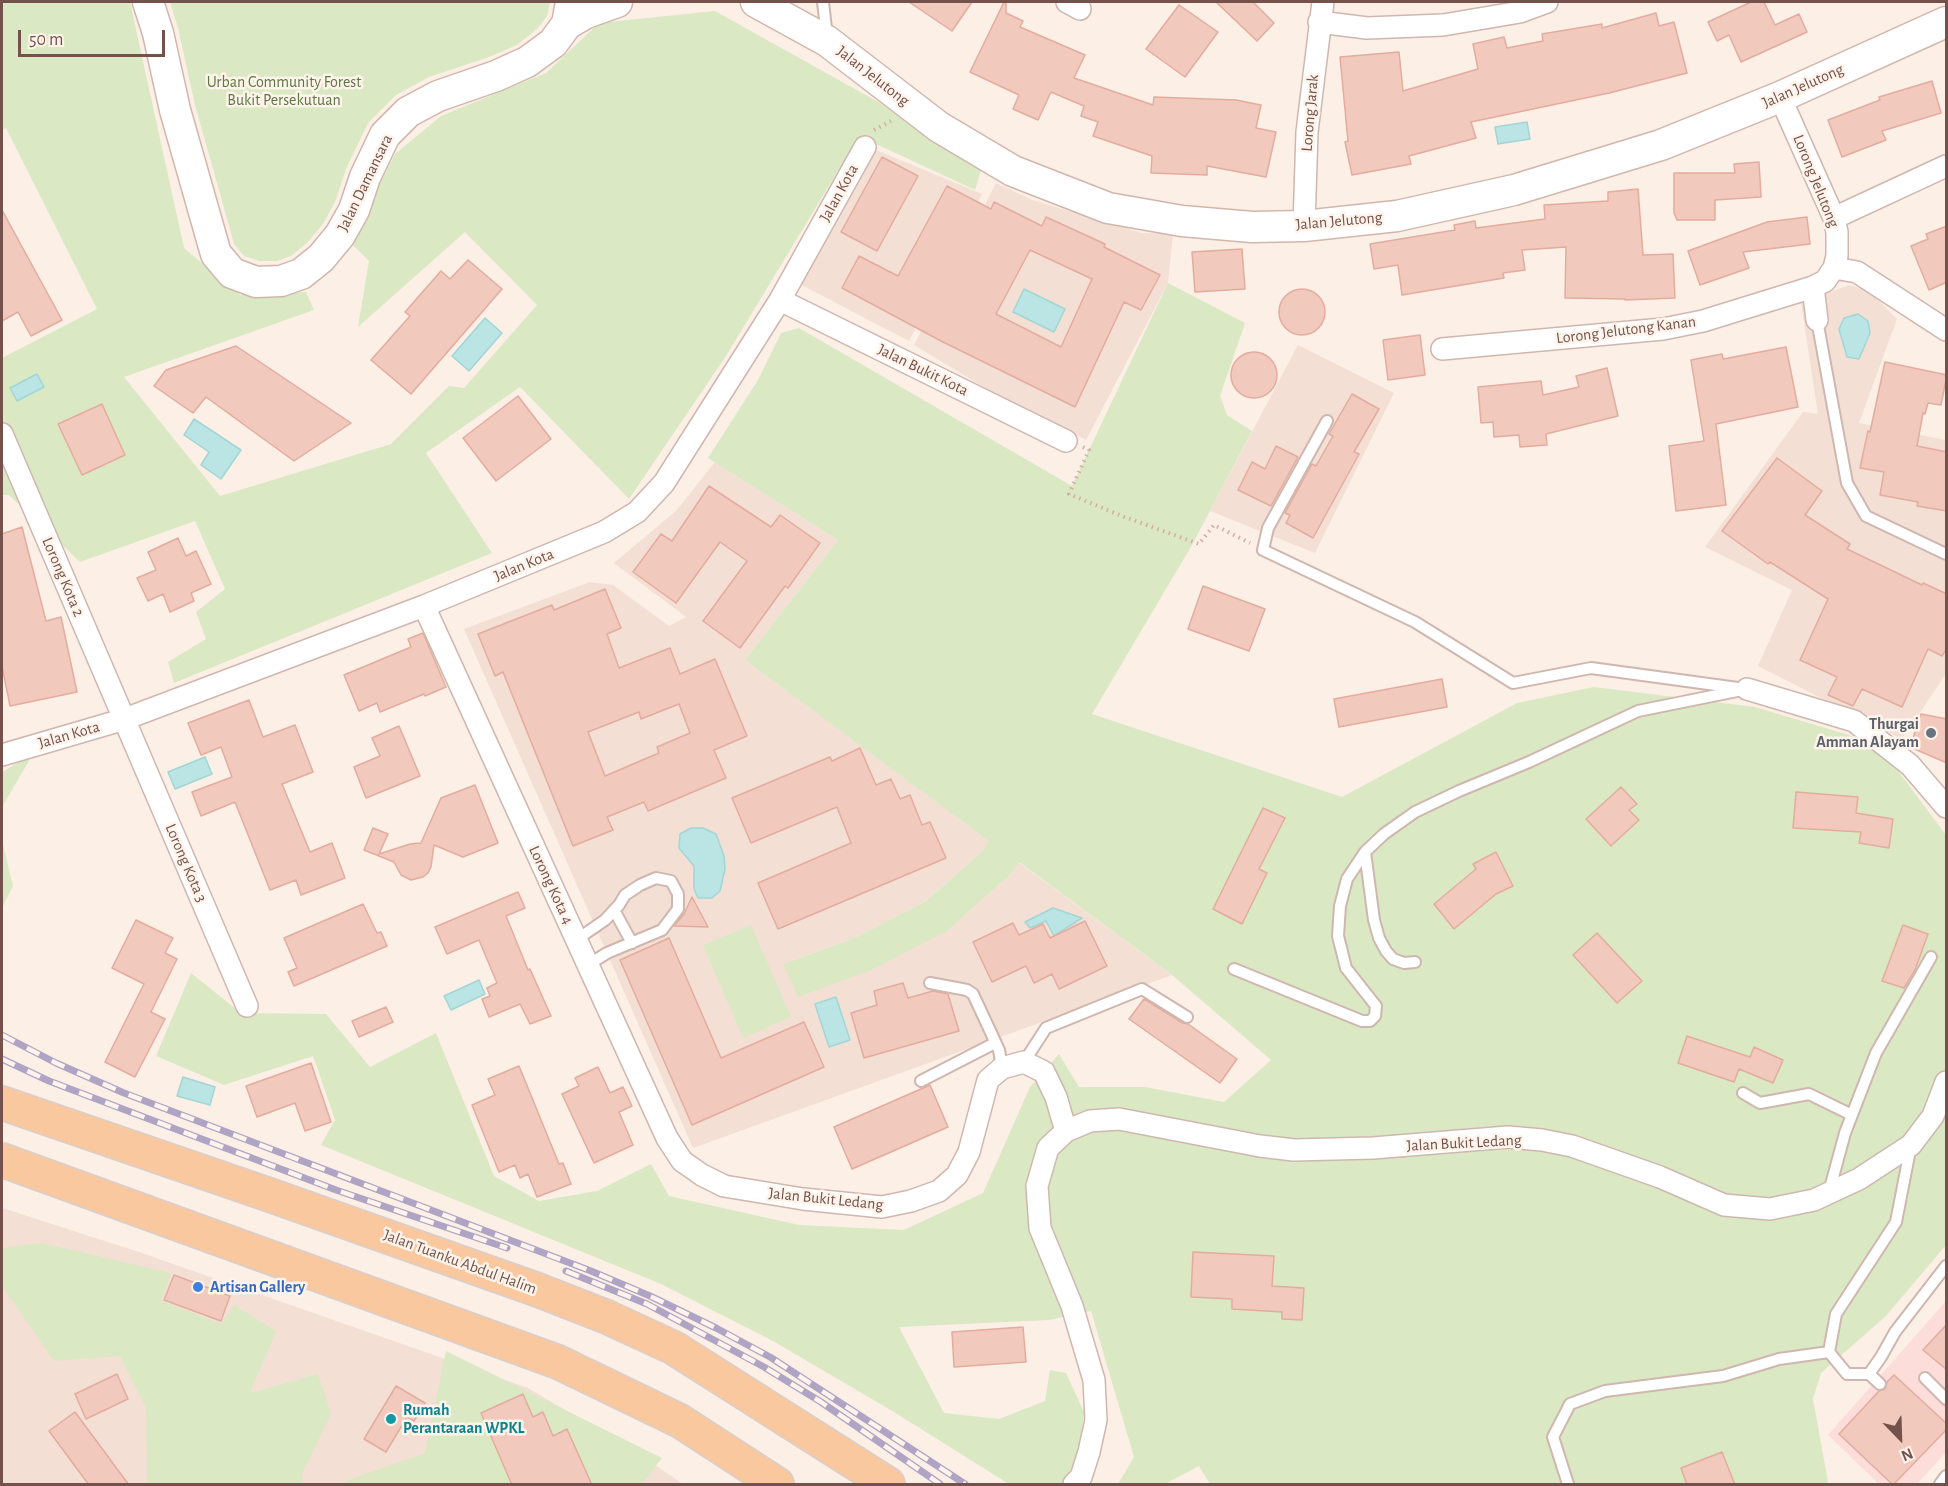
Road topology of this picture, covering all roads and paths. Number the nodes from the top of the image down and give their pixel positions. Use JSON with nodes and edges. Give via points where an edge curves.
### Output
{"nodes":[{"id":1,"x":148,"y":2,"type":"edge"},
{"id":2,"x":617,"y":2,"type":"edge"},
{"id":3,"x":756,"y":2,"type":"edge"},
{"id":4,"x":823,"y":2,"type":"edge"},
{"id":5,"x":1323,"y":2,"type":"edge"},
{"id":6,"x":1547,"y":2,"type":"edge"},
{"id":7,"x":569,"y":13,"type":"edge"},
{"id":8,"x":1319,"y":22,"type":"junction"},
{"id":9,"x":1947,"y":22,"type":"edge"},
{"id":10,"x":827,"y":41,"type":"junction"},
{"id":11,"x":1780,"y":97,"type":"junction"},
{"id":12,"x":903,"y":99,"type":"junction"},
{"id":13,"x":867,"y":140,"type":"joint"},
{"id":14,"x":1947,"y":166,"type":"edge"},
{"id":15,"x":1834,"y":218,"type":"junction"},
{"id":16,"x":1304,"y":226,"type":"junction"},
{"id":17,"x":1834,"y":268,"type":"junction"},
{"id":18,"x":1813,"y":287,"type":"junction"},
{"id":19,"x":780,"y":300,"type":"junction"},
{"id":20,"x":1817,"y":320,"type":"joint"},
{"id":21,"x":1947,"y":330,"type":"edge"},
{"id":22,"x":1442,"y":349,"type":"dead end"},
{"id":23,"x":1327,"y":421,"type":"dead end"},
{"id":24,"x":2,"y":434,"type":"edge"},
{"id":25,"x":1066,"y":441,"type":"joint"},
{"id":26,"x":1263,"y":550,"type":"junction"},
{"id":27,"x":1947,"y":554,"type":"edge"},
{"id":28,"x":424,"y":606,"type":"junction"},
{"id":29,"x":1747,"y":689,"type":"junction"},
{"id":30,"x":125,"y":719,"type":"junction"},
{"id":31,"x":2,"y":755,"type":"edge"},
{"id":32,"x":1947,"y":807,"type":"edge"},
{"id":33,"x":1365,"y":852,"type":"junction"},
{"id":34,"x":614,"y":910,"type":"junction"},
{"id":35,"x":576,"y":940,"type":"junction"},
{"id":36,"x":632,"y":943,"type":"junction"},
{"id":37,"x":1931,"y":957,"type":"dead end"},
{"id":38,"x":1415,"y":962,"type":"dead end"},
{"id":39,"x":588,"y":965,"type":"junction"},
{"id":40,"x":1234,"y":969,"type":"dead end"},
{"id":41,"x":930,"y":983,"type":"dead end"},
{"id":42,"x":247,"y":1006,"type":"dead end"},
{"id":43,"x":1187,"y":1017,"type":"dead end"},
{"id":44,"x":995,"y":1044,"type":"junction"},
{"id":45,"x":1024,"y":1062,"type":"junction"},
{"id":46,"x":1002,"y":1068,"type":"junction"},
{"id":47,"x":921,"y":1080,"type":"dead end"},
{"id":48,"x":1947,"y":1082,"type":"edge"},
{"id":49,"x":1743,"y":1094,"type":"dead end"},
{"id":50,"x":2,"y":1103,"type":"edge"},
{"id":51,"x":1852,"y":1115,"type":"junction"},
{"id":52,"x":1066,"y":1131,"type":"junction"},
{"id":53,"x":1911,"y":1145,"type":"junction"},
{"id":54,"x":682,"y":1161,"type":"joint"},
{"id":55,"x":6,"y":1163,"type":"edge"},
{"id":56,"x":1829,"y":1193,"type":"junction"},
{"id":57,"x":1947,"y":1266,"type":"edge"},
{"id":58,"x":1828,"y":1352,"type":"junction"},
{"id":59,"x":1869,"y":1374,"type":"junction"},
{"id":60,"x":1925,"y":1378,"type":"dead end"},
{"id":61,"x":1880,"y":1384,"type":"dead end"},
{"id":62,"x":1947,"y":1399,"type":"edge"},
{"id":63,"x":1947,"y":1476,"type":"edge"},
{"id":64,"x":768,"y":1479,"type":"edge"},
{"id":65,"x":888,"y":1485,"type":"edge"},
{"id":66,"x":1074,"y":1485,"type":"edge"},
{"id":67,"x":1568,"y":1485,"type":"edge"},
{"id":68,"x":1940,"y":1485,"type":"edge"}],
"edges":[{"from":1,"to":7,"type":"street","name":"Jalan Damansara","via":[[216,254],[232,273],[256,282],[281,281],[301,274],[321,258],[354,210],[385,135],[408,112],[438,96],[527,62],[553,43]]},
{"from":2,"to":7,"type":"street","via":[[586,13]]},
{"from":3,"to":10,"type":"street","name":"Jalan Jelutong"},
{"from":4,"to":10,"type":"lane"},
{"from":5,"to":8,"type":"street","name":"Lorong Jarak"},
{"from":6,"to":8,"type":"street","via":[[1520,12],[1443,25],[1367,28]]},
{"from":8,"to":16,"type":"street","name":"Lorong Jarak","via":[[1307,132]]},
{"from":9,"to":11,"type":"street","name":"Jalan Jelutong"},
{"from":10,"to":12,"type":"street","name":"Jalan Jelutong"},
{"from":11,"to":15,"type":"street","name":"Lorong Jelutong"},
{"from":11,"to":16,"type":"street","name":"Jalan Jelutong","via":[[1661,145],[1514,190],[1397,216]]},
{"from":12,"to":13,"type":"path","via":[[889,123]]},
{"from":12,"to":16,"type":"street","name":"Jalan Jelutong","via":[[952,135],[1013,171],[1108,208],[1182,221],[1252,227]]},
{"from":13,"to":19,"type":"street","name":"Jalan Kota"},
{"from":14,"to":15,"type":"street"},
{"from":15,"to":17,"type":"street","name":"Lorong Jelutong","via":[[1838,245]]},
{"from":17,"to":18,"type":"street","name":"Lorong Jelutong Kanan","via":[[1825,281]]},
{"from":17,"to":21,"type":"street","via":[[1857,272]]},
{"from":18,"to":20,"type":"street"},
{"from":18,"to":22,"type":"street","name":"Lorong Jelutong Kanan","via":[[1703,321],[1663,329]]},
{"from":19,"to":25,"type":"street","name":"Jalan Bukit Kota"},
{"from":19,"to":28,"type":"street","name":"Jalan Kota","via":[[664,483],[637,512],[604,532]]},
{"from":20,"to":27,"type":"lane","via":[[1847,483],[1866,516]]},
{"from":23,"to":26,"type":"lane","via":[[1268,528]]},
{"from":24,"to":30,"type":"street","name":"Lorong Kota 2"},
{"from":25,"to":26,"type":"path","via":[[1089,450],[1069,494],[1199,544],[1214,525]]},
{"from":26,"to":29,"type":"lane","via":[[1415,622],[1513,683],[1591,668]]},
{"from":28,"to":30,"type":"street","name":"Jalan Kota"},
{"from":28,"to":35,"type":"street","name":"Lorong Kota 4"},
{"from":29,"to":32,"type":"street","via":[[1854,721],[1910,765]]},
{"from":29,"to":33,"type":"lane","via":[[1638,711],[1416,812]]},
{"from":30,"to":31,"type":"street","name":"Jalan Kota"},
{"from":30,"to":42,"type":"street","name":"Lorong Kota 3"},
{"from":33,"to":38,"type":"lane","via":[[1379,938],[1394,959]]},
{"from":33,"to":40,"type":"lane","via":[[1347,879],[1338,936],[1346,968],[1372,999],[1376,1016],[1362,1021]]},
{"from":34,"to":35,"type":"lane"},
{"from":34,"to":36,"type":"lane"},
{"from":34,"to":36,"type":"lane","via":[[625,895],[640,885],[656,878],[671,881],[678,894],[678,909],[662,930]]},
{"from":35,"to":39,"type":"street","name":"Lorong Kota 4"},
{"from":36,"to":39,"type":"lane"},
{"from":37,"to":51,"type":"lane","via":[[1876,1053]]},
{"from":39,"to":54,"type":"street","name":"Lorong Kota 4","via":[[667,1138]]},
{"from":41,"to":44,"type":"lane","via":[[970,992]]},
{"from":43,"to":45,"type":"lane","via":[[1142,989],[1046,1028]]},
{"from":44,"to":46,"type":"lane"},
{"from":44,"to":47,"type":"lane"},
{"from":45,"to":46,"type":"street"},
{"from":45,"to":52,"type":"street","via":[[1044,1072]]},
{"from":46,"to":54,"type":"street","name":"Jalan Bukit Ledang","via":[[988,1080],[969,1152],[957,1175],[939,1191],[911,1201],[882,1207],[724,1186]]},
{"from":48,"to":53,"type":"street","name":"Jalan Bukit Ledang","via":[[1933,1116]]},
{"from":49,"to":51,"type":"lane","via":[[1760,1103],[1809,1094]]},
{"from":50,"to":65,"type":"main road","name":"Jalan Tuanku Abdul Halim","via":[[607,1317],[674,1348]]},
{"from":51,"to":56,"type":"lane"},
{"from":52,"to":56,"type":"street","name":"Jalan Bukit Ledang","via":[[1090,1121],[1119,1119],[1294,1150],[1508,1137],[1572,1146],[1724,1205],[1770,1209]]},
{"from":52,"to":66,"type":"street","name":"Jalan Bukit Ledang","via":[[1048,1148],[1037,1186],[1040,1228],[1072,1306],[1094,1380],[1096,1420],[1081,1477]]},
{"from":53,"to":56,"type":"street","name":"Jalan Bukit Ledang","via":[[1859,1179]]},
{"from":53,"to":58,"type":"lane","name":"Jalan Bukit Ledang","via":[[1896,1222],[1836,1314]]},
{"from":55,"to":64,"type":"main road","via":[[558,1362],[680,1421]]},
{"from":57,"to":59,"type":"lane","via":[[1895,1332]]},
{"from":58,"to":59,"type":"lane","via":[[1847,1374]]},
{"from":58,"to":67,"type":"lane","via":[[1779,1359],[1723,1376],[1605,1391],[1570,1404],[1553,1437]]},
{"from":59,"to":61,"type":"lane"},
{"from":60,"to":62,"type":"lane"},
{"from":63,"to":68,"type":"lane"}]}
